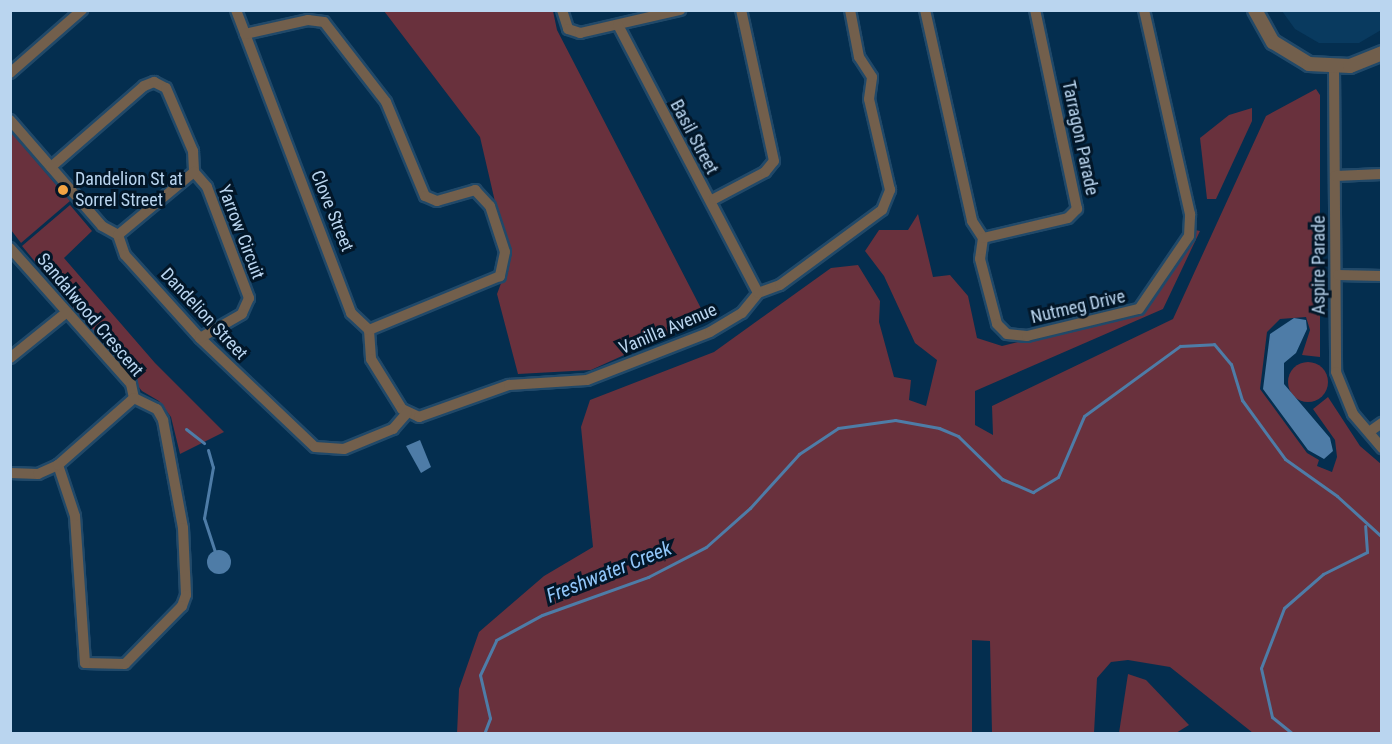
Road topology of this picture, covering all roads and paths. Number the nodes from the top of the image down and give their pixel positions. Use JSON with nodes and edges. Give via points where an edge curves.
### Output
{"nodes":[{"id":1,"x":82,"y":10,"type":"edge"},
{"id":2,"x":236,"y":10,"type":"edge"},
{"id":3,"x":562,"y":10,"type":"edge"},
{"id":4,"x":680,"y":10,"type":"edge"},
{"id":5,"x":741,"y":10,"type":"edge"},
{"id":6,"x":850,"y":10,"type":"edge"},
{"id":7,"x":925,"y":10,"type":"edge"},
{"id":8,"x":1035,"y":10,"type":"edge"},
{"id":9,"x":1144,"y":10,"type":"edge"},
{"id":10,"x":1255,"y":10,"type":"edge"},
{"id":11,"x":618,"y":25,"type":"junction"},
{"id":12,"x":245,"y":34,"type":"junction"},
{"id":13,"x":1382,"y":52,"type":"edge"},
{"id":14,"x":1334,"y":67,"type":"junction"},
{"id":15,"x":10,"y":73,"type":"edge"},
{"id":16,"x":10,"y":120,"type":"edge"},
{"id":17,"x":51,"y":167,"type":"junction"},
{"id":18,"x":194,"y":172,"type":"junction"},
{"id":19,"x":1382,"y":174,"type":"edge"},
{"id":20,"x":1335,"y":176,"type":"junction"},
{"id":21,"x":714,"y":199,"type":"junction"},
{"id":22,"x":118,"y":235,"type":"junction"},
{"id":23,"x":983,"y":238,"type":"junction"},
{"id":24,"x":10,"y":248,"type":"edge"},
{"id":25,"x":1338,"y":276,"type":"junction"},
{"id":26,"x":1382,"y":276,"type":"edge"},
{"id":27,"x":758,"y":293,"type":"junction"},
{"id":28,"x":68,"y":312,"type":"junction"},
{"id":29,"x":369,"y":330,"type":"junction"},
{"id":30,"x":200,"y":338,"type":"junction"},
{"id":31,"x":10,"y":358,"type":"edge"},
{"id":32,"x":135,"y":398,"type":"junction"},
{"id":33,"x":407,"y":413,"type":"junction"},
{"id":34,"x":1382,"y":423,"type":"edge"},
{"id":35,"x":1369,"y":432,"type":"junction"},
{"id":36,"x":1382,"y":448,"type":"edge"},
{"id":37,"x":58,"y":465,"type":"junction"},
{"id":38,"x":10,"y":473,"type":"edge"}],
"edges":[{"from":1,"to":15,"type":"street"},
{"from":2,"to":12,"type":"street","name":"Clove Street"},
{"from":3,"to":11,"type":"street","via":[[573,32]]},
{"from":4,"to":11,"type":"street"},
{"from":5,"to":21,"type":"street","via":[[774,161],[765,172]]},
{"from":6,"to":27,"type":"street","name":"Vanilla Avenue","via":[[860,58],[872,77],[869,99],[889,201],[787,280]]},
{"from":7,"to":23,"type":"street","name":"Nutmeg Drive","via":[[972,221]]},
{"from":8,"to":23,"type":"street","name":"Tarragon Parade","via":[[1077,209],[1068,218]]},
{"from":9,"to":23,"type":"street","name":"Nutmeg Drive","via":[[1192,224],[1186,243],[1150,299],[1119,315],[1035,336],[1007,334],[997,324],[981,262]]},
{"from":10,"to":14,"type":"street","via":[[1284,51],[1309,64]]},
{"from":11,"to":21,"type":"street","name":"Basil Street","via":[[697,183]]},
{"from":12,"to":29,"type":"street","name":"Clove Street","via":[[351,313]]},
{"from":12,"to":29,"type":"street","via":[[308,20],[324,22],[386,102],[425,196],[437,201],[475,190],[490,206],[505,252],[500,276]]},
{"from":13,"to":14,"type":"street"},
{"from":14,"to":20,"type":"street","name":"Aspire Parade"},
{"from":16,"to":17,"type":"street","name":"Dandelion Street"},
{"from":17,"to":18,"type":"street","name":"Yarrow Circuit","via":[[154,82],[168,90],[193,151]]},
{"from":17,"to":22,"type":"street","name":"Dandelion Street","via":[[102,226]]},
{"from":18,"to":22,"type":"street"},
{"from":18,"to":30,"type":"street","name":"Yarrow Circuit","via":[[209,190],[249,302],[242,314]]},
{"from":19,"to":20,"type":"street"},
{"from":20,"to":25,"type":"street","name":"Aspire Parade","via":[[1333,253]]},
{"from":21,"to":27,"type":"street","name":"Basil Street","via":[[717,220]]},
{"from":22,"to":30,"type":"street","name":"Dandelion Street","via":[[125,255]]},
{"from":24,"to":28,"type":"street","name":"Sandalwood Crescent"},
{"from":25,"to":26,"type":"street"},
{"from":25,"to":35,"type":"street","name":"Aspire Parade","via":[[1336,372],[1353,414]]},
{"from":27,"to":33,"type":"street","name":"Vanilla Avenue","via":[[746,310],[718,328],[596,377],[509,385],[425,417]]},
{"from":28,"to":31,"type":"street"},
{"from":28,"to":32,"type":"street","name":"Sandalwood Crescent","via":[[131,384]]},
{"from":29,"to":33,"type":"street","via":[[371,359]]},
{"from":30,"to":33,"type":"street","name":"Dandelion Street","via":[[319,449],[336,451],[390,431]]},
{"from":32,"to":37,"type":"street"},
{"from":32,"to":37,"type":"street","name":"Sandalwood Crescent","via":[[157,409],[167,434],[183,528],[186,595],[182,606],[125,664],[86,663],[75,516]]},
{"from":34,"to":35,"type":"street"},
{"from":35,"to":36,"type":"street","name":"Aspire Parade"},
{"from":37,"to":38,"type":"street","via":[[38,474]]}]}
